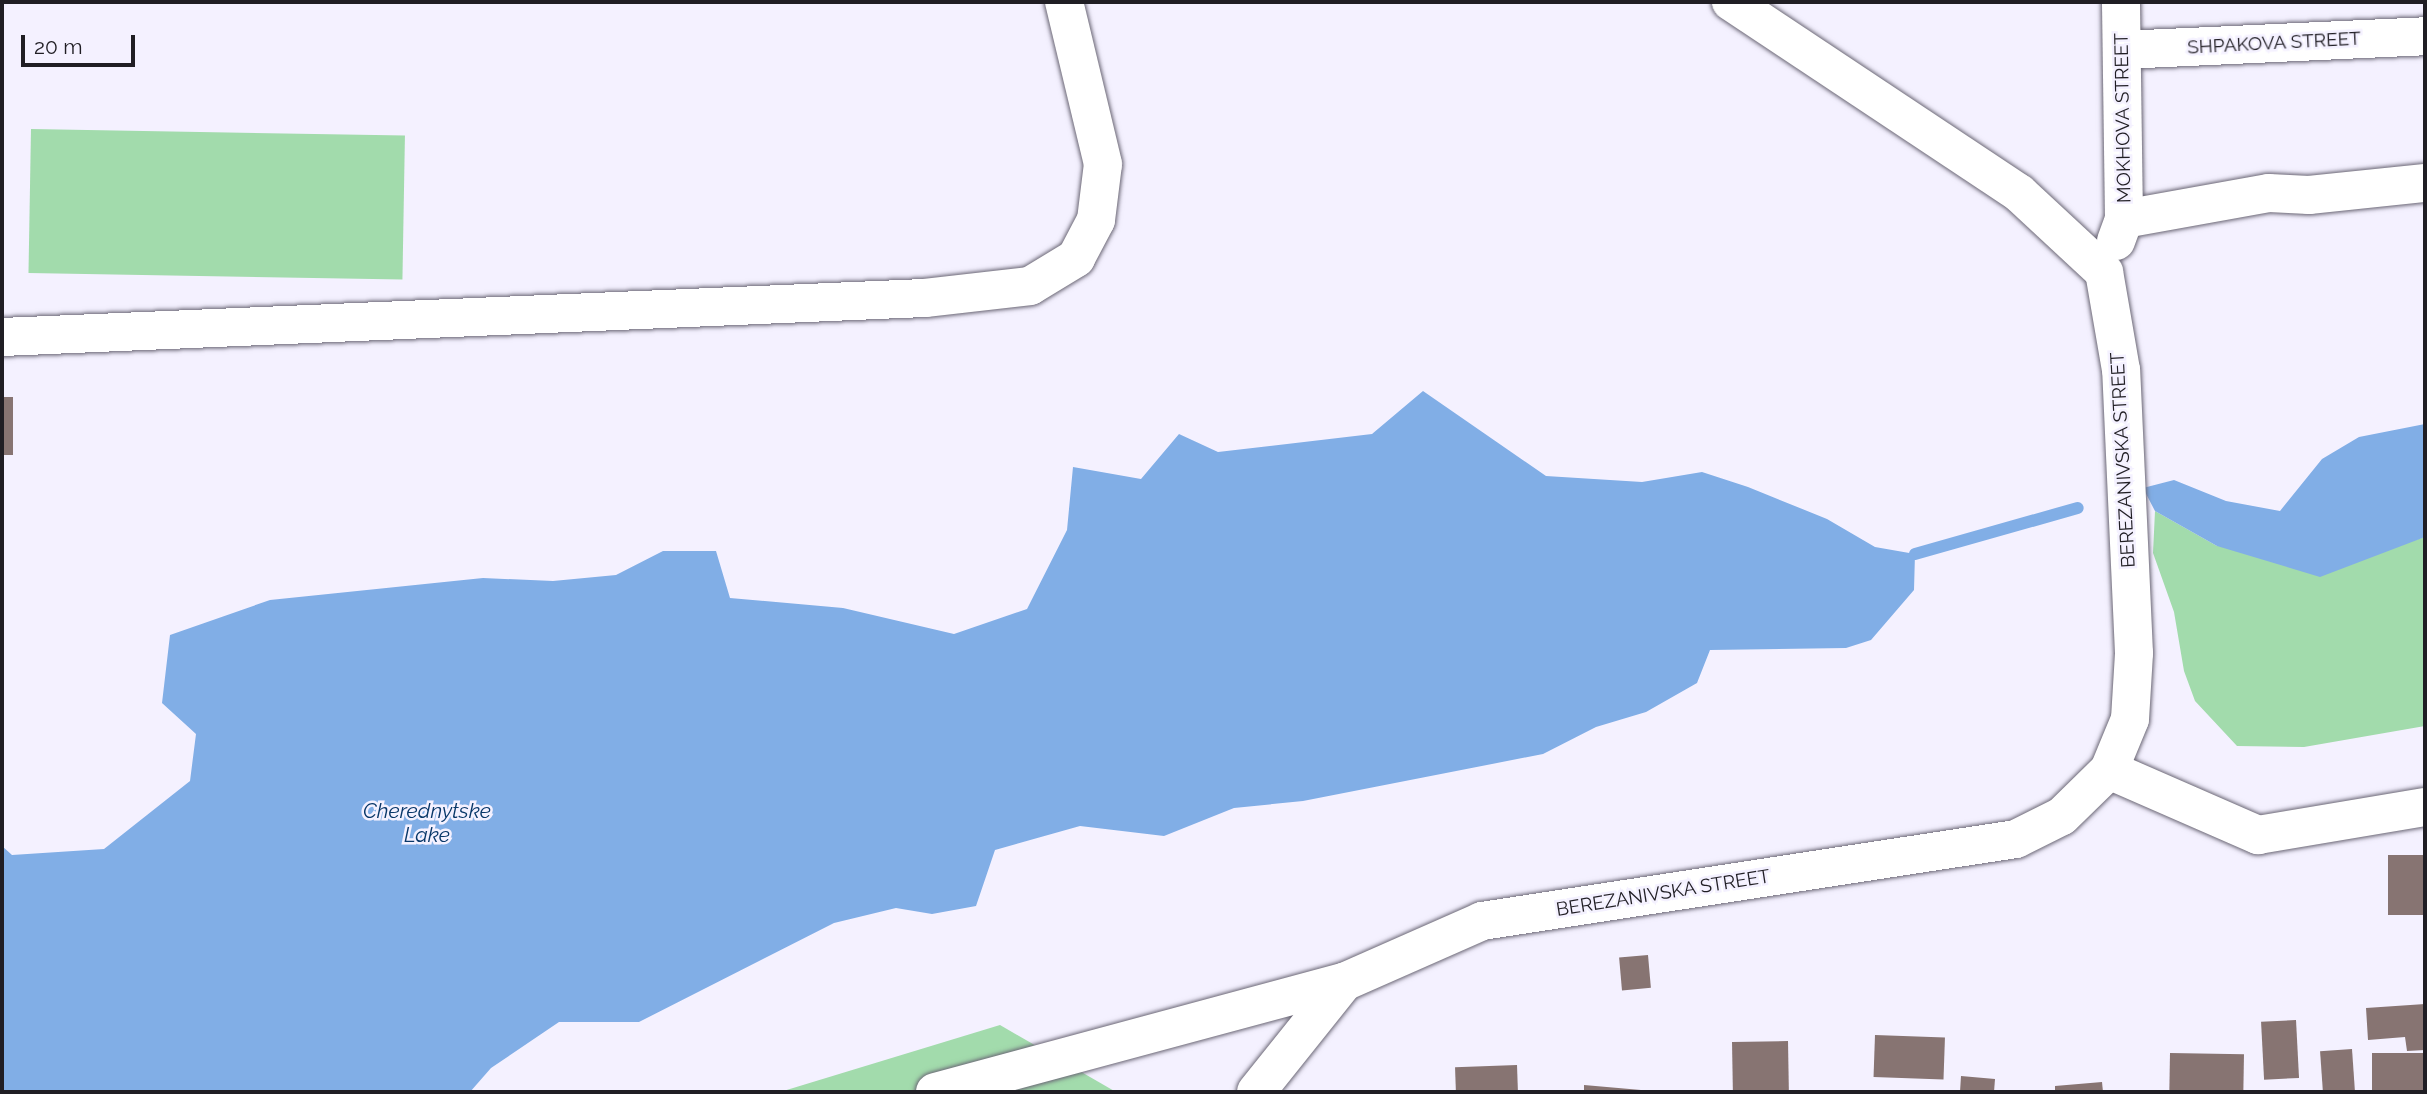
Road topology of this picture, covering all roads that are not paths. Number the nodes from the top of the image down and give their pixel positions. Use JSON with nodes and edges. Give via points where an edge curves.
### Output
{"nodes":[{"id":1,"x":1064,"y":2,"type":"edge"},
{"id":2,"x":1731,"y":2,"type":"edge"},
{"id":3,"x":2121,"y":2,"type":"edge"},
{"id":4,"x":2425,"y":36,"type":"edge"},
{"id":5,"x":2122,"y":50,"type":"junction"},
{"id":6,"x":2425,"y":183,"type":"edge"},
{"id":7,"x":2124,"y":219,"type":"junction"},
{"id":8,"x":2104,"y":272,"type":"junction"},
{"id":9,"x":2,"y":337,"type":"edge"},
{"id":10,"x":2109,"y":770,"type":"junction"},
{"id":11,"x":2425,"y":807,"type":"edge"},
{"id":12,"x":1344,"y":982,"type":"junction"},
{"id":13,"x":935,"y":1092,"type":"edge"},
{"id":14,"x":1256,"y":1092,"type":"edge"}],
"edges":[{"from":1,"to":9,"type":"street","via":[[1101,175],[1096,220],[1076,258],[1030,286],[925,299]]},
{"from":2,"to":8,"type":"street","via":[[2019,192]]},
{"from":3,"to":5,"type":"street","name":"MOKHOVA STREET"},
{"from":4,"to":5,"type":"street","name":"SHPAKOVA STREET"},
{"from":5,"to":7,"type":"street","name":"MOKHOVA STREET"},
{"from":6,"to":7,"type":"street","via":[[2309,195],[2269,193]]},
{"from":7,"to":8,"type":"street","name":"MOKHOVA STREET"},
{"from":8,"to":10,"type":"street","name":"BEREZANIVSKA STREET","via":[[2122,370],[2134,653],[2130,719]]},
{"from":10,"to":11,"type":"street","via":[[2259,835]]},
{"from":10,"to":12,"type":"street","name":"BEREZANIVSKA STREET","via":[[2062,817],[2016,839],[1482,920]]},
{"from":12,"to":13,"type":"street"},
{"from":12,"to":14,"type":"street","name":"BEREZANIVSKA STREET"}]}
